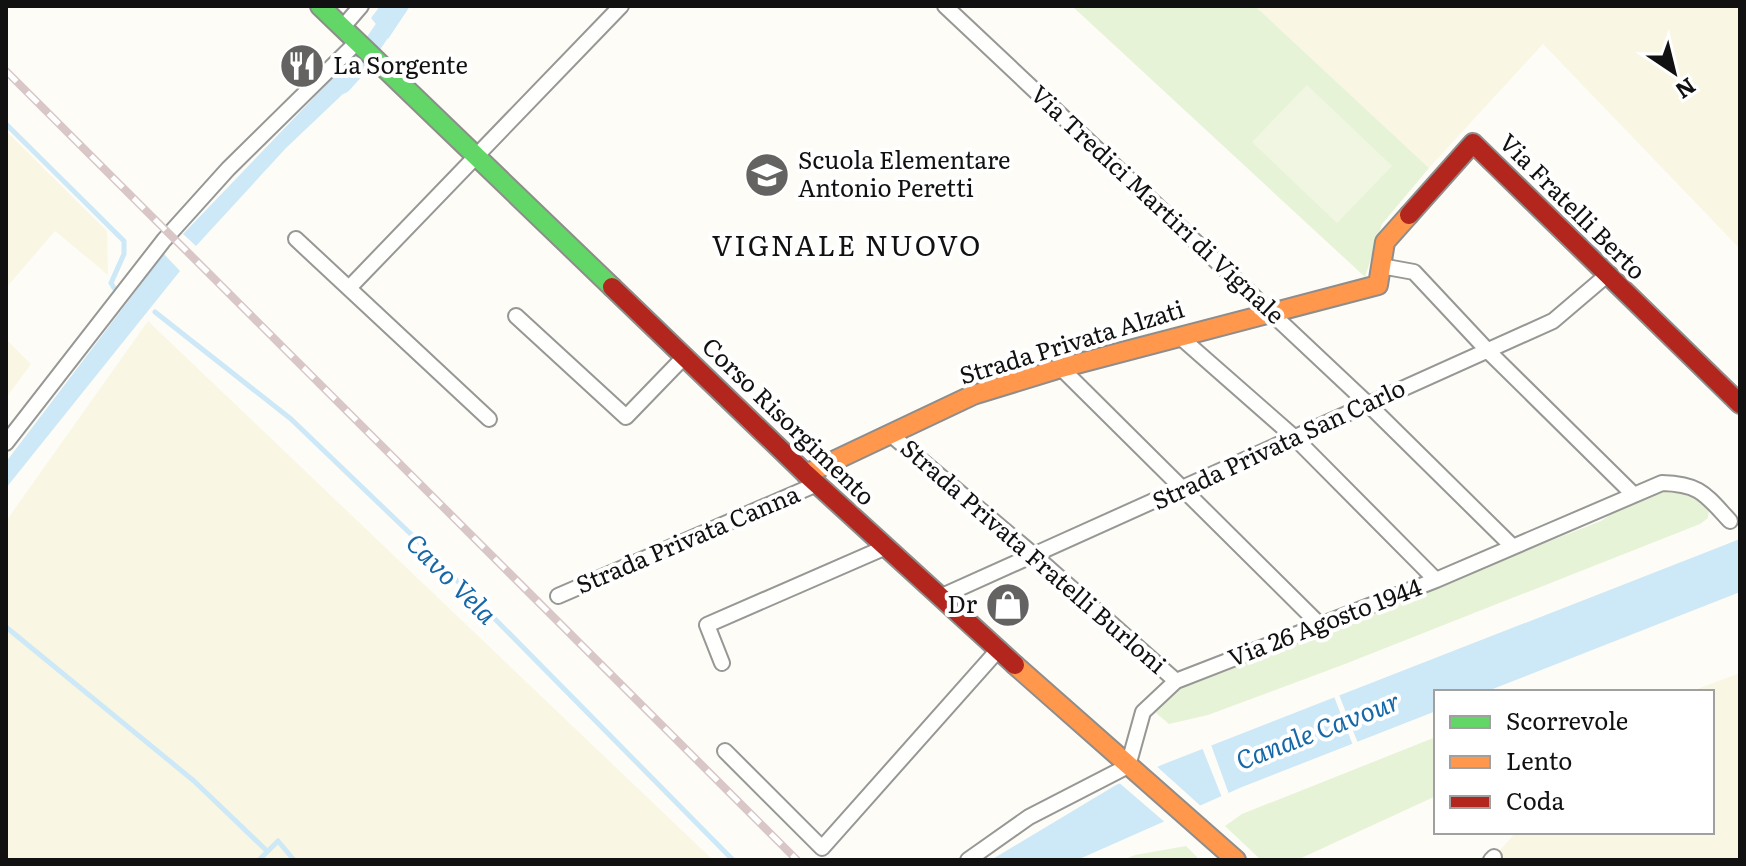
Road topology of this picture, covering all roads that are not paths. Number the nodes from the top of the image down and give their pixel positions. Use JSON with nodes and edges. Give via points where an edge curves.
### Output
{"nodes":[{"id":1,"x":320,"y":6,"type":"edge"},
{"id":2,"x":361,"y":6,"type":"edge"},
{"id":3,"x":621,"y":6,"type":"edge"},
{"id":4,"x":945,"y":6,"type":"edge"},
{"id":5,"x":342,"y":28,"type":"junction"},
{"id":6,"x":356,"y":43,"type":"junction"},
{"id":7,"x":476,"y":155,"type":"junction"},
{"id":8,"x":296,"y":239,"type":"dead end"},
{"id":9,"x":1381,"y":266,"type":"junction"},
{"id":10,"x":1607,"y":275,"type":"junction"},
{"id":11,"x":349,"y":288,"type":"junction"},
{"id":12,"x":1270,"y":312,"type":"junction"},
{"id":13,"x":516,"y":316,"type":"dead end"},
{"id":14,"x":1179,"y":336,"type":"junction"},
{"id":15,"x":1488,"y":351,"type":"junction"},
{"id":16,"x":685,"y":356,"type":"junction"},
{"id":17,"x":1061,"y":368,"type":"junction"},
{"id":18,"x":1368,"y":404,"type":"junction"},
{"id":19,"x":1740,"y":404,"type":"edge"},
{"id":20,"x":489,"y":419,"type":"dead end"},
{"id":21,"x":890,"y":434,"type":"junction"},
{"id":22,"x":1294,"y":437,"type":"junction"},
{"id":23,"x":6,"y":443,"type":"edge"},
{"id":24,"x":812,"y":479,"type":"junction"},
{"id":25,"x":1183,"y":489,"type":"junction"},
{"id":26,"x":1634,"y":495,"type":"junction"},
{"id":27,"x":1730,"y":521,"type":"dead end"},
{"id":28,"x":886,"y":547,"type":"junction"},
{"id":29,"x":1513,"y":547,"type":"junction"},
{"id":30,"x":1035,"y":556,"type":"junction"},
{"id":31,"x":1436,"y":580,"type":"junction"},
{"id":32,"x":558,"y":596,"type":"dead end"},
{"id":33,"x":940,"y":597,"type":"junction"},
{"id":34,"x":1319,"y":624,"type":"junction"},
{"id":35,"x":998,"y":650,"type":"junction"},
{"id":36,"x":722,"y":663,"type":"dead end"},
{"id":37,"x":1176,"y":681,"type":"junction"},
{"id":38,"x":725,"y":751,"type":"dead end"},
{"id":39,"x":1131,"y":769,"type":"junction"},
{"id":40,"x":968,"y":860,"type":"edge"},
{"id":41,"x":1236,"y":860,"type":"edge"}],
"edges":[{"from":1,"to":5,"type":"main road","name":"Corso Risorgimento"},
{"from":2,"to":5,"type":"street"},
{"from":3,"to":7,"type":"street"},
{"from":4,"to":12,"type":"street","name":"Via Tredici Martiri di Vignale"},
{"from":5,"to":6,"type":"main road","name":"Corso Risorgimento"},
{"from":6,"to":7,"type":"main road","name":"Corso Risorgimento"},
{"from":6,"to":23,"type":"street","via":[[164,240]]},
{"from":7,"to":11,"type":"street"},
{"from":7,"to":16,"type":"main road","name":"Corso Risorgimento"},
{"from":8,"to":11,"type":"street"},
{"from":9,"to":10,"type":"main road","name":"Via Fratelli Berto","via":[[1385,242],[1473,143]]},
{"from":9,"to":12,"type":"main road","name":"Via Fratelli Berto","via":[[1378,285]]},
{"from":9,"to":15,"type":"street","via":[[1414,272]]},
{"from":10,"to":15,"type":"street","name":"Strada Privata San Carlo","via":[[1553,321]]},
{"from":10,"to":19,"type":"main road","name":"Via Fratelli Berto"},
{"from":11,"to":20,"type":"street"},
{"from":12,"to":14,"type":"main road","name":"Strada Privata Alzati"},
{"from":12,"to":18,"type":"street","name":"Via Tredici Martiri di Vignale"},
{"from":13,"to":16,"type":"street","via":[[626,417]]},
{"from":14,"to":17,"type":"main road","name":"Strada Privata Alzati"},
{"from":14,"to":22,"type":"street"},
{"from":15,"to":18,"type":"street","name":"Strada Privata San Carlo"},
{"from":15,"to":26,"type":"street"},
{"from":16,"to":24,"type":"main road","name":"Corso Risorgimento"},
{"from":17,"to":21,"type":"main road","name":"Strada Privata Alzati","via":[[973,395]]},
{"from":17,"to":25,"type":"street"},
{"from":18,"to":22,"type":"street","name":"Strada Privata San Carlo"},
{"from":18,"to":29,"type":"street","name":"Via Tredici Martiri di Vignale"},
{"from":21,"to":24,"type":"main road","name":"Strada Privata Alzati"},
{"from":21,"to":30,"type":"street","name":"Strada Privata Fratelli Burloni"},
{"from":22,"to":25,"type":"street","name":"Strada Privata San Carlo"},
{"from":22,"to":31,"type":"street"},
{"from":24,"to":28,"type":"main road","name":"Corso Risorgimento"},
{"from":24,"to":32,"type":"street","name":"Strada Privata Canna"},
{"from":25,"to":30,"type":"street","name":"Strada Privata San Carlo"},
{"from":25,"to":34,"type":"street"},
{"from":26,"to":27,"type":"street","name":"Via 26 Agosto 1944","via":[[1662,483],[1688,483]]},
{"from":26,"to":29,"type":"street","name":"Via 26 Agosto 1944"},
{"from":28,"to":33,"type":"main road","name":"Corso Risorgimento"},
{"from":28,"to":36,"type":"street","via":[[707,625]]},
{"from":29,"to":31,"type":"street","name":"Via 26 Agosto 1944"},
{"from":30,"to":33,"type":"street","name":"Strada Privata San Carlo"},
{"from":30,"to":37,"type":"street","name":"Strada Privata Fratelli Burloni"},
{"from":31,"to":34,"type":"street","name":"Via 26 Agosto 1944"},
{"from":33,"to":35,"type":"main road","name":"Corso Risorgimento"},
{"from":34,"to":37,"type":"street","name":"Via 26 Agosto 1944"},
{"from":35,"to":38,"type":"street","via":[[822,848]]},
{"from":35,"to":39,"type":"main road","name":"Corso Risorgimento"},
{"from":37,"to":39,"type":"street","name":"Via 26 Agosto 1944","via":[[1143,712]]},
{"from":39,"to":40,"type":"street","via":[[1029,817]]},
{"from":39,"to":41,"type":"main road","name":"Corso Risorgimento"}]}
